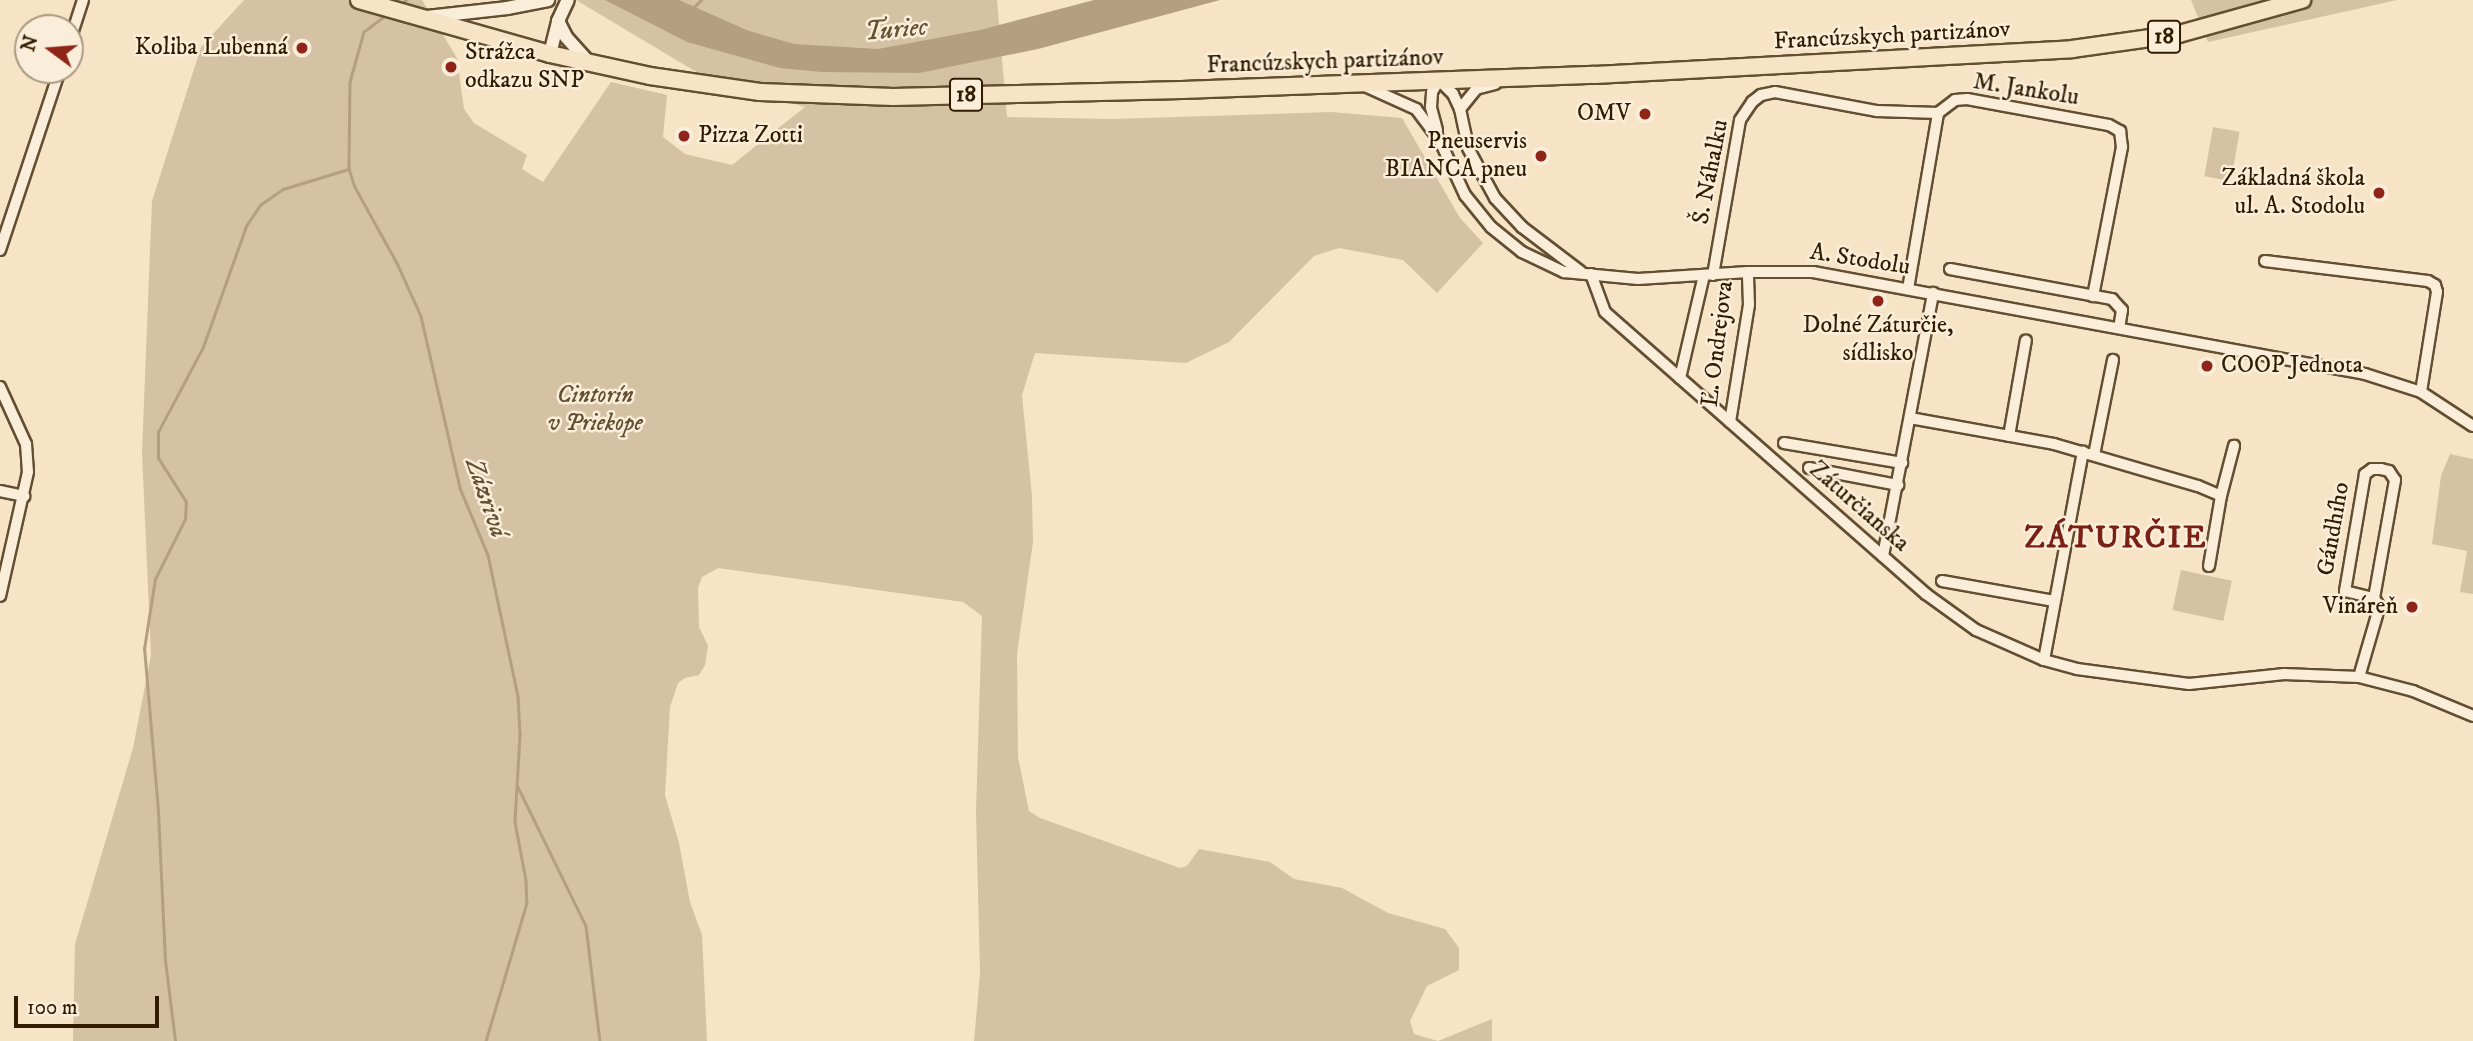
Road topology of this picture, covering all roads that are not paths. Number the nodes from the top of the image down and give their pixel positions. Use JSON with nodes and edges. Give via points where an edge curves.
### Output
{"nodes":[{"id":1,"x":359,"y":0,"type":"edge"},
{"id":2,"x":548,"y":0,"type":"edge"},
{"id":3,"x":568,"y":0,"type":"edge"},
{"id":4,"x":2300,"y":0,"type":"edge"},
{"id":5,"x":425,"y":17,"type":"junction"},
{"id":6,"x":558,"y":21,"type":"junction"},
{"id":7,"x":550,"y":54,"type":"junction"},
{"id":8,"x":590,"y":64,"type":"junction"},
{"id":9,"x":1521,"y":78,"type":"junction"},
{"id":10,"x":1439,"y":80,"type":"junction"},
{"id":11,"x":1355,"y":83,"type":"junction"},
{"id":12,"x":55,"y":84,"type":"edge"},
{"id":13,"x":1460,"y":108,"type":"junction"},
{"id":14,"x":1938,"y":113,"type":"junction"},
{"id":15,"x":1440,"y":141,"type":"junction"},
{"id":16,"x":0,"y":250,"type":"edge"},
{"id":17,"x":2265,"y":261,"type":"dead end"},
{"id":18,"x":1950,"y":269,"type":"dead end"},
{"id":19,"x":1748,"y":272,"type":"junction"},
{"id":20,"x":1586,"y":273,"type":"junction"},
{"id":21,"x":1709,"y":275,"type":"junction"},
{"id":22,"x":1908,"y":289,"type":"junction"},
{"id":23,"x":1933,"y":293,"type":"junction"},
{"id":24,"x":2093,"y":296,"type":"junction"},
{"id":25,"x":2119,"y":328,"type":"junction"},
{"id":26,"x":2026,"y":340,"type":"dead end"},
{"id":27,"x":2113,"y":360,"type":"dead end"},
{"id":28,"x":1680,"y":378,"type":"junction"},
{"id":29,"x":0,"y":387,"type":"edge"},
{"id":30,"x":2421,"y":392,"type":"junction"},
{"id":31,"x":1910,"y":418,"type":"junction"},
{"id":32,"x":1730,"y":422,"type":"junction"},
{"id":33,"x":2473,"y":426,"type":"edge"},
{"id":34,"x":2009,"y":436,"type":"junction"},
{"id":35,"x":1784,"y":443,"type":"dead end"},
{"id":36,"x":2234,"y":446,"type":"dead end"},
{"id":37,"x":2083,"y":452,"type":"junction"},
{"id":38,"x":2094,"y":455,"type":"junction"},
{"id":39,"x":1902,"y":463,"type":"junction"},
{"id":40,"x":1809,"y":468,"type":"dead end"},
{"id":41,"x":1898,"y":485,"type":"junction"},
{"id":42,"x":0,"y":491,"type":"edge"},
{"id":43,"x":24,"y":496,"type":"junction"},
{"id":44,"x":2221,"y":496,"type":"junction"},
{"id":45,"x":1883,"y":556,"type":"junction"},
{"id":46,"x":2209,"y":566,"type":"dead end"},
{"id":47,"x":1942,"y":581,"type":"dead end"},
{"id":48,"x":0,"y":596,"type":"edge"},
{"id":49,"x":2374,"y":598,"type":"junction"},
{"id":50,"x":2054,"y":601,"type":"junction"},
{"id":51,"x":2044,"y":660,"type":"junction"},
{"id":52,"x":2359,"y":677,"type":"junction"},
{"id":53,"x":2473,"y":716,"type":"edge"}],
"edges":[{"from":1,"to":5,"type":"main road","name":"Francúzskych partizánov","number":"18"},
{"from":2,"to":5,"type":"street"},
{"from":3,"to":6,"type":"street"},
{"from":4,"to":9,"type":"main road","name":"Francúzskych partizánov","number":"18","via":[[2179,34],[2072,49]]},
{"from":5,"to":7,"type":"main road","name":"Francúzskych partizánov","number":"18"},
{"from":6,"to":7,"type":"street"},
{"from":6,"to":8,"type":"street"},
{"from":7,"to":8,"type":"main road","name":"Francúzskych partizánov","number":"18"},
{"from":8,"to":11,"type":"main road","name":"Francúzskych partizánov","number":"18","via":[[686,82],[810,96]]},
{"from":9,"to":10,"type":"main road","name":"Francúzskych partizánov","number":"18"},
{"from":9,"to":13,"type":"street","via":[[1476,89]]},
{"from":10,"to":11,"type":"main road","name":"Francúzskych partizánov","number":"18"},
{"from":10,"to":13,"type":"street"},
{"from":10,"to":15,"type":"street","via":[[1431,107]]},
{"from":11,"to":15,"type":"street","via":[[1416,108]]},
{"from":12,"to":16,"type":"street"},
{"from":13,"to":20,"type":"street","via":[[1468,148],[1495,198],[1522,227]]},
{"from":14,"to":21,"type":"street","name":"Š. Náhalku","via":[[1877,111],[1775,92],[1761,95],[1740,120]]},
{"from":14,"to":22,"type":"street"},
{"from":14,"to":24,"type":"street","name":"M. Jankolu","via":[[1955,100],[1966,99],[2109,125],[2120,131],[2122,147]]},
{"from":15,"to":20,"type":"street","via":[[1465,195],[1502,238],[1539,263],[1564,272]]},
{"from":17,"to":30,"type":"street","via":[[2435,285]]},
{"from":18,"to":24,"type":"street"},
{"from":19,"to":21,"type":"street","name":"A. Stodolu"},
{"from":19,"to":22,"type":"street","name":"A. Stodolu","via":[[1813,272]]},
{"from":19,"to":32,"type":"street","name":"Ľ. Ondrejova","via":[[1749,305]]},
{"from":20,"to":21,"type":"street","name":"A. Stodolu","via":[[1637,279]]},
{"from":20,"to":28,"type":"street","name":"Záturčianska","via":[[1605,312]]},
{"from":21,"to":28,"type":"street"},
{"from":22,"to":23,"type":"street","name":"A. Stodolu"},
{"from":23,"to":25,"type":"street","name":"A. Stodolu"},
{"from":23,"to":31,"type":"street"},
{"from":24,"to":25,"type":"street","via":[[2119,304]]},
{"from":25,"to":30,"type":"street","name":"A. Stodolu","via":[[2346,370]]},
{"from":26,"to":34,"type":"street"},
{"from":27,"to":38,"type":"street"},
{"from":28,"to":32,"type":"street","name":"Záturčianska"},
{"from":29,"to":43,"type":"street","via":[[26,444]]},
{"from":30,"to":33,"type":"street","name":"A. Stodolu"},
{"from":31,"to":34,"type":"street"},
{"from":31,"to":39,"type":"street"},
{"from":32,"to":45,"type":"street","name":"Záturčianska"},
{"from":34,"to":37,"type":"street"},
{"from":35,"to":39,"type":"street"},
{"from":36,"to":44,"type":"street"},
{"from":37,"to":38,"type":"street"},
{"from":37,"to":50,"type":"street"},
{"from":38,"to":44,"type":"street"},
{"from":39,"to":41,"type":"street"},
{"from":40,"to":41,"type":"street"},
{"from":41,"to":45,"type":"street"},
{"from":42,"to":43,"type":"street"},
{"from":43,"to":48,"type":"street"},
{"from":44,"to":46,"type":"street"},
{"from":45,"to":51,"type":"street","name":"Záturčianska","via":[[1976,630]]},
{"from":47,"to":50,"type":"street"},
{"from":49,"to":49,"type":"street","name":"Gándhího","via":[[2395,480],[2381,469],[2365,474],[2345,591]]},
{"from":49,"to":52,"type":"street","name":"Gándhího","via":[[2379,606]]},
{"from":50,"to":51,"type":"street"},
{"from":51,"to":52,"type":"street","name":"Záturčianska","via":[[2189,684],[2284,674]]},
{"from":52,"to":53,"type":"street","name":"Záturčianska","via":[[2413,691]]}]}
